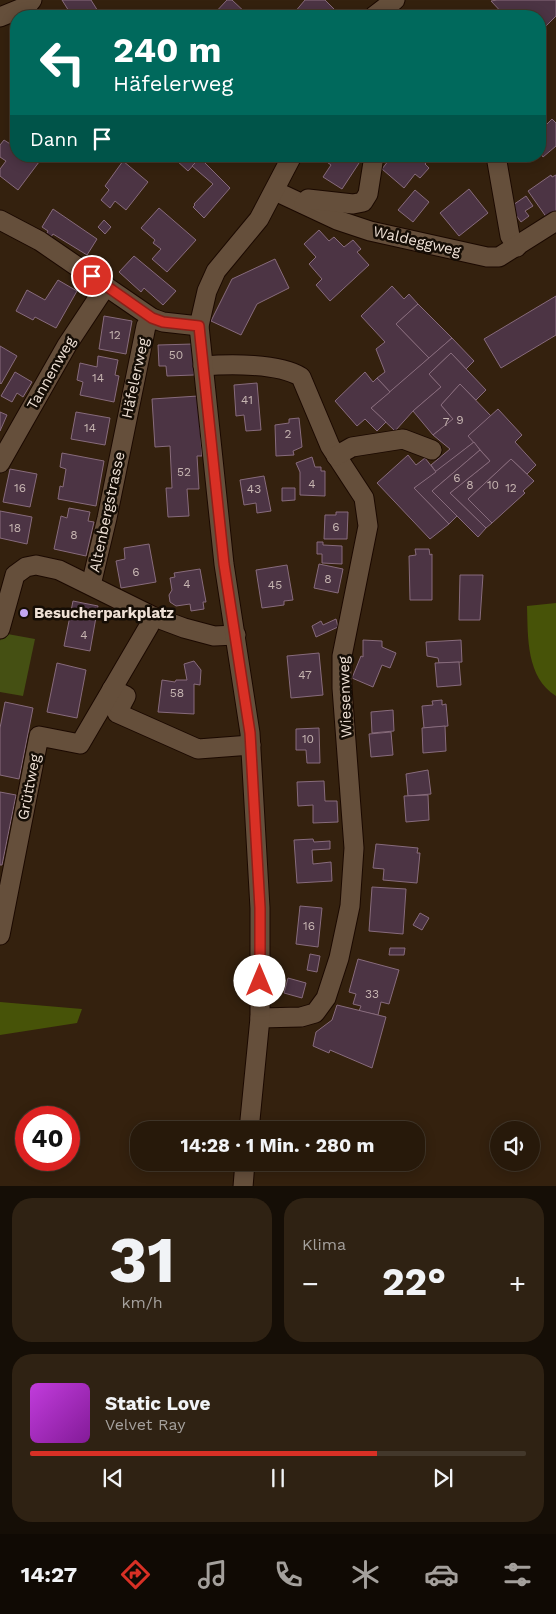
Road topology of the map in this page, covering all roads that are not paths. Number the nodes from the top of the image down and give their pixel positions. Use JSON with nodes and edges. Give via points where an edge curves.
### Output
{"nodes":[{"id":1,"x":32,"y":0,"type":"edge"},
{"id":2,"x":395,"y":0,"type":"edge"},
{"id":3,"x":17,"y":10,"type":"edge"},
{"id":4,"x":382,"y":10,"type":"edge"},
{"id":5,"x":289,"y":162,"type":"edge"},
{"id":6,"x":373,"y":162,"type":"edge"},
{"id":7,"x":497,"y":162,"type":"edge"},
{"id":8,"x":275,"y":191,"type":"junction"},
{"id":9,"x":304,"y":204,"type":"junction"},
{"id":10,"x":0,"y":220,"type":"edge"},
{"id":11,"x":556,"y":221,"type":"edge"},
{"id":12,"x":517,"y":247,"type":"junction"},
{"id":13,"x":106,"y":286,"type":"junction"},
{"id":14,"x":152,"y":318,"type":"junction"},
{"id":15,"x":199,"y":326,"type":"junction"},
{"id":16,"x":203,"y":366,"type":"junction"},
{"id":17,"x":123,"y":439,"type":"joint"},
{"id":18,"x":432,"y":450,"type":"dead end"},
{"id":19,"x":336,"y":456,"type":"junction"},
{"id":20,"x":0,"y":463,"type":"edge"},
{"id":21,"x":91,"y":585,"type":"junction"},
{"id":22,"x":152,"y":616,"type":"junction"},
{"id":23,"x":0,"y":629,"type":"edge"},
{"id":24,"x":236,"y":635,"type":"junction"},
{"id":25,"x":112,"y":689,"type":"junction"},
{"id":26,"x":251,"y":745,"type":"junction"},
{"id":27,"x":0,"y":935,"type":"edge"},
{"id":28,"x":260,"y":1018,"type":"junction"},
{"id":29,"x":250,"y":1121,"type":"edge"},
{"id":30,"x":244,"y":1171,"type":"edge"},
{"id":31,"x":243,"y":1186,"type":"edge"}],
"edges":[{"from":1,"to":3,"type":"street"},
{"from":2,"to":4,"type":"street"},
{"from":5,"to":8,"type":"street"},
{"from":6,"to":9,"type":"street","via":[[364,202],[353,204],[308,199]]},
{"from":7,"to":12,"type":"street","via":[[510,236]]},
{"from":8,"to":9,"type":"street","name":"Waldeggweg"},
{"from":8,"to":15,"type":"street","via":[[259,220],[216,271],[207,291]]},
{"from":9,"to":12,"type":"street","name":"Waldeggweg","via":[[336,220],[370,231],[487,257],[499,257]]},
{"from":10,"to":13,"type":"street","name":"Häfelerweg","via":[[40,241]]},
{"from":11,"to":12,"type":"street","name":"Waldeggweg"},
{"from":13,"to":14,"type":"street","name":"Häfelerweg"},
{"from":13,"to":20,"type":"street","name":"Tannenweg"},
{"from":14,"to":15,"type":"street","name":"Häfelerweg"},
{"from":14,"to":17,"type":"street","name":"Häfelerweg","via":[[146,326]]},
{"from":15,"to":16,"type":"street"},
{"from":16,"to":19,"type":"street","name":"Wiesenweg","via":[[225,364],[291,371],[301,377]]},
{"from":16,"to":24,"type":"street","via":[[224,564]]},
{"from":17,"to":21,"type":"street","name":"Altenbergstrasse"},
{"from":18,"to":19,"type":"street","via":[[403,439],[352,447]]},
{"from":19,"to":28,"type":"street","name":"Wiesenweg","via":[[364,498],[368,526],[342,656],[354,848],[350,906],[326,998],[315,1013],[301,1017]]},
{"from":21,"to":22,"type":"street"},
{"from":21,"to":23,"type":"street","via":[[59,570],[26,566],[16,575]]},
{"from":22,"to":24,"type":"street","via":[[214,636]]},
{"from":22,"to":25,"type":"street","name":"Grüttweg"},
{"from":24,"to":26,"type":"street"},
{"from":25,"to":26,"type":"street","via":[[126,696],[117,713],[198,749]]},
{"from":25,"to":27,"type":"street","name":"Grüttweg","via":[[80,744],[40,736]]},
{"from":26,"to":28,"type":"street","via":[[260,908]]},
{"from":28,"to":29,"type":"street"},
{"from":30,"to":31,"type":"street"}]}
